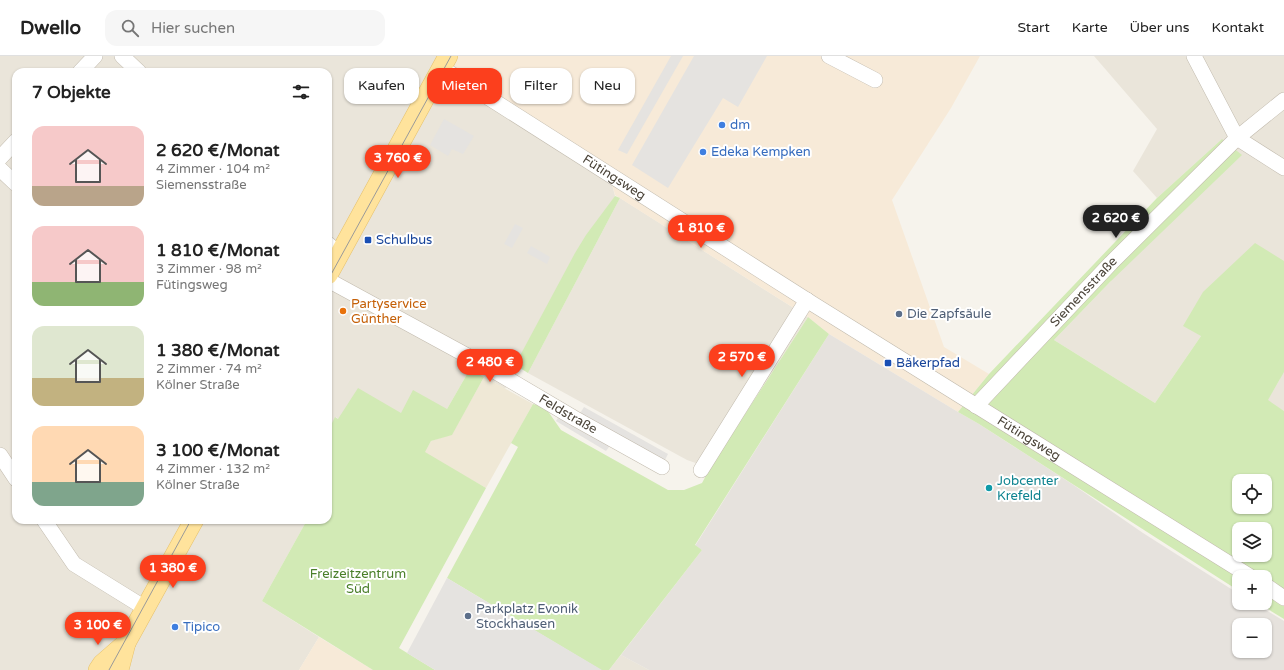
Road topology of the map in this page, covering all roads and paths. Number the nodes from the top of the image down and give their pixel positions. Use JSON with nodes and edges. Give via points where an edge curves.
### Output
{"nodes":[{"id":1,"x":95,"y":56,"type":"edge"},
{"id":2,"x":122,"y":56,"type":"edge"},
{"id":3,"x":829,"y":56,"type":"edge"},
{"id":4,"x":1194,"y":56,"type":"edge"},
{"id":5,"x":445,"y":62,"type":"edge"},
{"id":6,"x":84,"y":68,"type":"edge"},
{"id":7,"x":135,"y":68,"type":"edge"},
{"id":8,"x":875,"y":80,"type":"dead end"},
{"id":9,"x":1284,"y":100,"type":"edge"},
{"id":10,"x":1237,"y":138,"type":"junction"},
{"id":11,"x":12,"y":145,"type":"edge"},
{"id":12,"x":0,"y":158,"type":"edge"},
{"id":13,"x":1284,"y":168,"type":"edge"},
{"id":14,"x":0,"y":169,"type":"edge"},
{"id":15,"x":12,"y":180,"type":"edge"},
{"id":16,"x":334,"y":249,"type":"edge"},
{"id":17,"x":332,"y":282,"type":"edge"},
{"id":18,"x":807,"y":300,"type":"junction"},
{"id":19,"x":976,"y":406,"type":"junction"},
{"id":20,"x":0,"y":455,"type":"edge"},
{"id":21,"x":662,"y":467,"type":"dead end"},
{"id":22,"x":701,"y":470,"type":"dead end"},
{"id":23,"x":12,"y":473,"type":"edge"},
{"id":24,"x":47,"y":524,"type":"edge"},
{"id":25,"x":192,"y":524,"type":"edge"},
{"id":26,"x":1240,"y":570,"type":"edge"},
{"id":27,"x":1272,"y":590,"type":"edge"},
{"id":28,"x":1284,"y":598,"type":"edge"},
{"id":29,"x":145,"y":608,"type":"junction"},
{"id":30,"x":126,"y":643,"type":"junction"},
{"id":31,"x":98,"y":670,"type":"edge"},
{"id":32,"x":119,"y":670,"type":"edge"}],
"edges":[{"from":1,"to":6,"type":"street"},
{"from":2,"to":7,"type":"street"},
{"from":3,"to":8,"type":"street"},
{"from":4,"to":10,"type":"street"},
{"from":5,"to":16,"type":"main road"},
{"from":5,"to":18,"type":"street","name":"Fütingsweg"},
{"from":9,"to":10,"type":"street","name":"Siemensstraße"},
{"from":10,"to":13,"type":"street"},
{"from":10,"to":19,"type":"street","name":"Siemensstraße","via":[[1110,263]]},
{"from":11,"to":12,"type":"street"},
{"from":14,"to":15,"type":"street"},
{"from":17,"to":21,"type":"street","name":"Feldstraße","via":[[486,366]]},
{"from":18,"to":19,"type":"street","name":"Fütingsweg"},
{"from":18,"to":22,"type":"street"},
{"from":19,"to":26,"type":"street","name":"Fütingsweg"},
{"from":20,"to":23,"type":"street"},
{"from":24,"to":29,"type":"street","via":[[74,564]]},
{"from":25,"to":29,"type":"main road"},
{"from":27,"to":28,"type":"street"},
{"from":29,"to":30,"type":"main road"},
{"from":30,"to":31,"type":"main road"},
{"from":30,"to":32,"type":"main road"}]}
